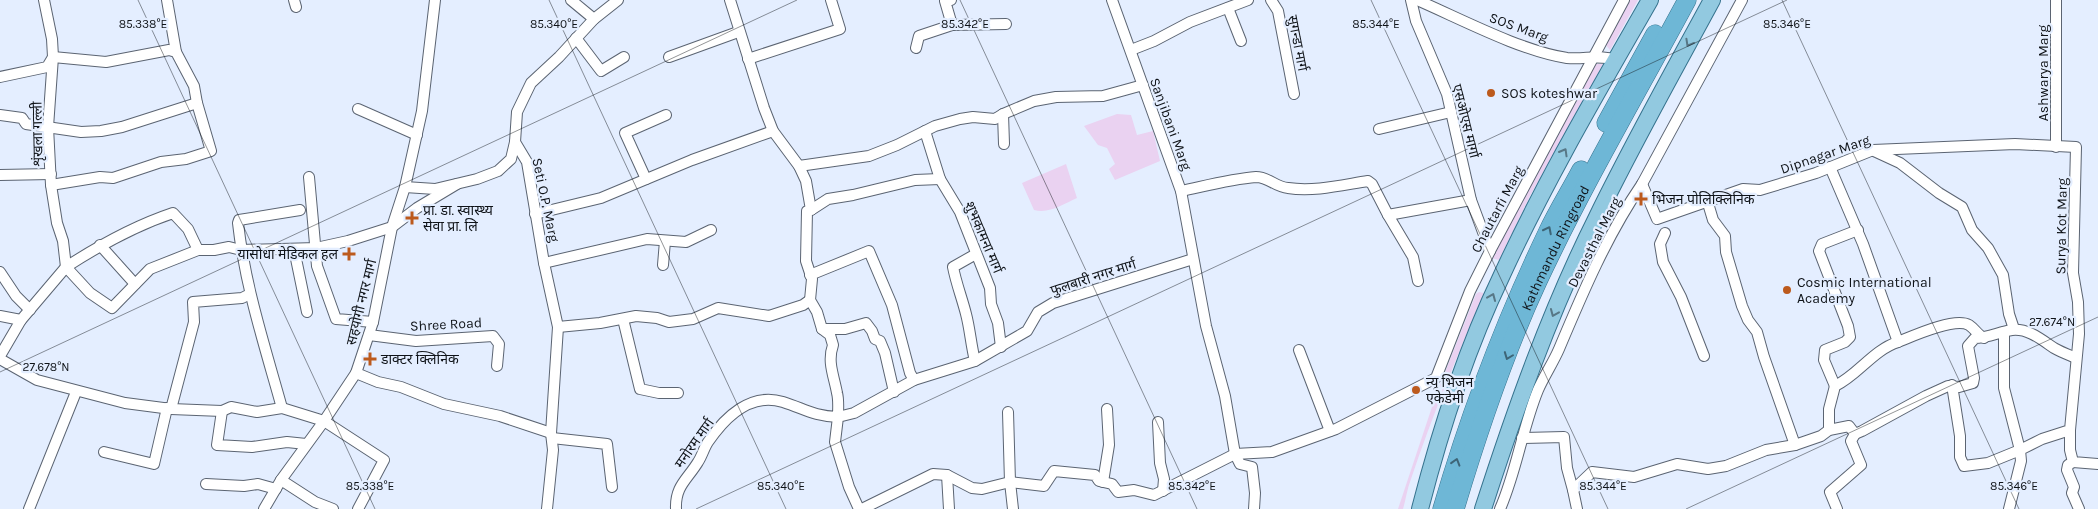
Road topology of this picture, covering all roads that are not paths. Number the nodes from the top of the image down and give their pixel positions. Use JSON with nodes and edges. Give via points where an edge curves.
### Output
{"nodes":[{"id":1,"x":44,"y":0,"type":"edge"},
{"id":2,"x":167,"y":0,"type":"edge"},
{"id":3,"x":436,"y":0,"type":"edge"},
{"id":4,"x":571,"y":0,"type":"edge"},
{"id":5,"x":618,"y":0,"type":"edge"},
{"id":6,"x":730,"y":0,"type":"edge"},
{"id":7,"x":831,"y":0,"type":"edge"},
{"id":8,"x":951,"y":0,"type":"edge"},
{"id":9,"x":1112,"y":0,"type":"edge"},
{"id":10,"x":1248,"y":0,"type":"edge"},
{"id":11,"x":1272,"y":0,"type":"edge"},
{"id":12,"x":1411,"y":0,"type":"edge"},
{"id":13,"x":1417,"y":0,"type":"edge"},
{"id":14,"x":1624,"y":0,"type":"edge"},
{"id":15,"x":1650,"y":0,"type":"edge"},
{"id":16,"x":1674,"y":0,"type":"edge"},
{"id":17,"x":1688,"y":0,"type":"edge"},
{"id":18,"x":1712,"y":0,"type":"edge"},
{"id":19,"x":1742,"y":0,"type":"edge"},
{"id":20,"x":2056,"y":0,"type":"edge"},
{"id":21,"x":1228,"y":8,"type":"junction"},
{"id":22,"x":594,"y":19,"type":"junction"},
{"id":23,"x":1006,"y":24,"type":"dead end"},
{"id":24,"x":952,"y":25,"type":"junction"},
{"id":25,"x":738,"y":32,"type":"junction"},
{"id":26,"x":576,"y":38,"type":"junction"},
{"id":27,"x":1242,"y":41,"type":"dead end"},
{"id":28,"x":916,"y":48,"type":"dead end"},
{"id":29,"x":1131,"y":50,"type":"junction"},
{"id":30,"x":176,"y":52,"type":"junction"},
{"id":31,"x":53,"y":57,"type":"junction"},
{"id":32,"x":624,"y":57,"type":"dead end"},
{"id":33,"x":669,"y":57,"type":"dead end"},
{"id":34,"x":1592,"y":57,"type":"junction"},
{"id":35,"x":748,"y":58,"type":"junction"},
{"id":36,"x":1616,"y":60,"type":"junction"},
{"id":37,"x":0,"y":77,"type":"edge"},
{"id":38,"x":1142,"y":85,"type":"junction"},
{"id":39,"x":1294,"y":94,"type":"dead end"},
{"id":40,"x":197,"y":104,"type":"junction"},
{"id":41,"x":358,"y":109,"type":"dead end"},
{"id":42,"x":1451,"y":112,"type":"junction"},
{"id":43,"x":1003,"y":114,"type":"junction"},
{"id":44,"x":666,"y":115,"type":"dead end"},
{"id":45,"x":0,"y":116,"type":"edge"},
{"id":46,"x":48,"y":127,"type":"junction"},
{"id":47,"x":1379,"y":129,"type":"dead end"},
{"id":48,"x":774,"y":131,"type":"junction"},
{"id":49,"x":417,"y":135,"type":"junction"},
{"id":50,"x":926,"y":136,"type":"junction"},
{"id":51,"x":515,"y":142,"type":"junction"},
{"id":52,"x":1004,"y":144,"type":"dead end"},
{"id":53,"x":2056,"y":147,"type":"junction"},
{"id":54,"x":2076,"y":147,"type":"joint"},
{"id":55,"x":1873,"y":150,"type":"junction"},
{"id":56,"x":799,"y":166,"type":"junction"},
{"id":57,"x":1830,"y":167,"type":"junction"},
{"id":58,"x":51,"y":174,"type":"junction"},
{"id":59,"x":0,"y":175,"type":"edge"},
{"id":60,"x":309,"y":177,"type":"dead end"},
{"id":61,"x":646,"y":179,"type":"junction"},
{"id":62,"x":940,"y":179,"type":"junction"},
{"id":63,"x":457,"y":184,"type":"junction"},
{"id":64,"x":1642,"y":184,"type":"junction"},
{"id":65,"x":51,"y":185,"type":"junction"},
{"id":66,"x":405,"y":187,"type":"junction"},
{"id":67,"x":1181,"y":191,"type":"junction"},
{"id":68,"x":1471,"y":200,"type":"junction"},
{"id":69,"x":1707,"y":200,"type":"junction"},
{"id":70,"x":300,"y":210,"type":"dead end"},
{"id":71,"x":811,"y":210,"type":"junction"},
{"id":72,"x":535,"y":214,"type":"junction"},
{"id":73,"x":1388,"y":215,"type":"junction"},
{"id":74,"x":392,"y":227,"type":"junction"},
{"id":75,"x":711,"y":230,"type":"dead end"},
{"id":76,"x":1858,"y":230,"type":"junction"},
{"id":77,"x":1665,"y":233,"type":"dead end"},
{"id":78,"x":665,"y":241,"type":"junction"},
{"id":79,"x":100,"y":245,"type":"junction"},
{"id":80,"x":294,"y":248,"type":"junction"},
{"id":81,"x":316,"y":248,"type":"junction"},
{"id":82,"x":198,"y":250,"type":"junction"},
{"id":83,"x":241,"y":250,"type":"junction"},
{"id":84,"x":1490,"y":251,"type":"junction"},
{"id":85,"x":976,"y":254,"type":"junction"},
{"id":86,"x":1193,"y":259,"type":"junction"},
{"id":87,"x":544,"y":263,"type":"junction"},
{"id":88,"x":663,"y":265,"type":"dead end"},
{"id":89,"x":66,"y":267,"type":"junction"},
{"id":90,"x":0,"y":272,"type":"edge"},
{"id":91,"x":810,"y":275,"type":"junction"},
{"id":92,"x":1418,"y":281,"type":"dead end"},
{"id":93,"x":135,"y":284,"type":"junction"},
{"id":94,"x":250,"y":294,"type":"junction"},
{"id":95,"x":810,"y":300,"type":"junction"},
{"id":96,"x":30,"y":310,"type":"junction"},
{"id":97,"x":307,"y":312,"type":"dead end"},
{"id":98,"x":0,"y":316,"type":"edge"},
{"id":99,"x":623,"y":319,"type":"junction"},
{"id":100,"x":21,"y":320,"type":"junction"},
{"id":101,"x":373,"y":322,"type":"junction"},
{"id":102,"x":558,"y":326,"type":"junction"},
{"id":103,"x":822,"y":329,"type":"junction"},
{"id":104,"x":2009,"y":331,"type":"junction"},
{"id":105,"x":369,"y":335,"type":"junction"},
{"id":106,"x":1985,"y":338,"type":"junction"},
{"id":107,"x":1898,"y":342,"type":"junction"},
{"id":108,"x":1001,"y":347,"type":"junction"},
{"id":109,"x":1299,"y":350,"type":"dead end"},
{"id":110,"x":1704,"y":356,"type":"dead end"},
{"id":111,"x":0,"y":358,"type":"edge"},
{"id":112,"x":2076,"y":358,"type":"junction"},
{"id":113,"x":975,"y":361,"type":"junction"},
{"id":114,"x":497,"y":366,"type":"dead end"},
{"id":115,"x":356,"y":373,"type":"junction"},
{"id":116,"x":914,"y":380,"type":"junction"},
{"id":117,"x":1835,"y":386,"type":"junction"},
{"id":118,"x":1952,"y":386,"type":"junction"},
{"id":119,"x":76,"y":392,"type":"junction"},
{"id":120,"x":894,"y":392,"type":"junction"},
{"id":121,"x":678,"y":393,"type":"dead end"},
{"id":122,"x":282,"y":408,"type":"junction"},
{"id":123,"x":169,"y":409,"type":"junction"},
{"id":124,"x":1107,"y":409,"type":"dead end"},
{"id":125,"x":222,"y":411,"type":"junction"},
{"id":126,"x":1008,"y":412,"type":"dead end"},
{"id":127,"x":838,"y":417,"type":"junction"},
{"id":128,"x":324,"y":421,"type":"junction"},
{"id":129,"x":1158,"y":422,"type":"dead end"},
{"id":130,"x":1829,"y":430,"type":"junction"},
{"id":131,"x":2070,"y":430,"type":"junction"},
{"id":132,"x":1330,"y":431,"type":"junction"},
{"id":133,"x":1855,"y":434,"type":"junction"},
{"id":134,"x":551,"y":435,"type":"junction"},
{"id":135,"x":1522,"y":438,"type":"junction"},
{"id":136,"x":306,"y":444,"type":"junction"},
{"id":137,"x":1795,"y":445,"type":"junction"},
{"id":138,"x":2020,"y":450,"type":"junction"},
{"id":139,"x":104,"y":452,"type":"dead end"},
{"id":140,"x":1235,"y":454,"type":"junction"},
{"id":141,"x":2073,"y":462,"type":"junction"},
{"id":142,"x":2098,"y":464,"type":"edge"},
{"id":143,"x":947,"y":475,"type":"junction"},
{"id":144,"x":1010,"y":482,"type":"junction"},
{"id":145,"x":1103,"y":482,"type":"junction"},
{"id":146,"x":206,"y":484,"type":"dead end"},
{"id":147,"x":278,"y":484,"type":"junction"},
{"id":148,"x":612,"y":487,"type":"dead end"},
{"id":149,"x":1573,"y":490,"type":"junction"},
{"id":150,"x":1163,"y":491,"type":"junction"},
{"id":151,"x":29,"y":509,"type":"edge"},
{"id":152,"x":264,"y":509,"type":"edge"},
{"id":153,"x":333,"y":509,"type":"edge"},
{"id":154,"x":358,"y":509,"type":"edge"},
{"id":155,"x":546,"y":509,"type":"edge"},
{"id":156,"x":676,"y":509,"type":"edge"},
{"id":157,"x":861,"y":509,"type":"edge"},
{"id":158,"x":948,"y":509,"type":"edge"},
{"id":159,"x":1013,"y":509,"type":"edge"},
{"id":160,"x":1254,"y":509,"type":"edge"},
{"id":161,"x":1420,"y":509,"type":"edge"},
{"id":162,"x":1442,"y":509,"type":"edge"},
{"id":163,"x":1455,"y":509,"type":"edge"},
{"id":164,"x":1483,"y":509,"type":"edge"},
{"id":165,"x":1500,"y":509,"type":"edge"},
{"id":166,"x":1577,"y":509,"type":"edge"},
{"id":167,"x":1837,"y":509,"type":"edge"},
{"id":168,"x":2008,"y":509,"type":"edge"},
{"id":169,"x":2079,"y":509,"type":"edge"}],
"edges":[{"from":1,"to":31,"type":"street","name":"शृंखला गल्ली"},
{"from":2,"to":30,"type":"street"},
{"from":3,"to":49,"type":"street","name":"सहयोगी नगर मार्ग"},
{"from":4,"to":22,"type":"street"},
{"from":5,"to":22,"type":"street"},
{"from":6,"to":25,"type":"street"},
{"from":7,"to":35,"type":"street","via":[[840,30]]},
{"from":8,"to":24,"type":"street","via":[[945,1]]},
{"from":9,"to":29,"type":"street","name":"Sanjibani Marg"},
{"from":10,"to":21,"type":"street"},
{"from":11,"to":39,"type":"street","name":"सुगन्डा मार्ग","via":[[1278,11]]},
{"from":12,"to":42,"type":"street","name":"एसओएस मार्गा"},
{"from":13,"to":34,"type":"street","name":"SOS Marg","via":[[1528,47],[1568,58]]},
{"from":14,"to":34,"type":"street","name":"Chautarfi Marg"},
{"from":15,"to":36,"type":"main road"},
{"from":162,"to":16,"type":"highway","name":"Kathmandu Ringroad","one_way":true,"via":[[1473,409],[1520,290],[1549,228]]},
{"from":17,"to":163,"type":"highway","name":"Kathmandu Ringroad","one_way":true,"via":[[1538,281],[1481,426]]},
{"from":18,"to":164,"type":"main road","one_way":true,"via":[[1596,218],[1524,388]]},
{"from":19,"to":64,"type":"street","name":"Devasthal Marg"},
{"from":20,"to":53,"type":"street","name":"Ashwarya Marg"},
{"from":21,"to":27,"type":"street"},
{"from":21,"to":29,"type":"street"},
{"from":22,"to":26,"type":"street"},
{"from":23,"to":24,"type":"street"},
{"from":24,"to":28,"type":"street","via":[[919,36]]},
{"from":25,"to":33,"type":"street"},
{"from":25,"to":35,"type":"street"},
{"from":26,"to":32,"type":"street","via":[[601,71]]},
{"from":26,"to":51,"type":"street","via":[[531,84],[517,112]]},
{"from":29,"to":38,"type":"street","name":"Sanjibani Marg"},
{"from":30,"to":31,"type":"street","via":[[169,50],[106,62]]},
{"from":30,"to":40,"type":"street","via":[[194,86]]},
{"from":31,"to":37,"type":"street","via":[[47,67]]},
{"from":31,"to":46,"type":"street","name":"शृंखला गल्ली"},
{"from":34,"to":36,"type":"street","name":"SOS Marg"},
{"from":34,"to":84,"type":"street","name":"Chautarfi Marg"},
{"from":35,"to":48,"type":"street"},
{"from":161,"to":36,"type":"main road","one_way":true,"via":[[1473,343],[1500,278],[1551,174]]},
{"from":38,"to":43,"type":"street","via":[[1103,96],[1034,101]]},
{"from":38,"to":67,"type":"street","name":"Sanjibani Marg"},
{"from":40,"to":46,"type":"street","via":[[101,131],[81,132]]},
{"from":40,"to":65,"type":"street","via":[[211,151],[162,162],[114,178],[100,177]]},
{"from":41,"to":49,"type":"street"},
{"from":42,"to":47,"type":"street"},
{"from":42,"to":68,"type":"street","name":"एसओएस मार्गा"},
{"from":43,"to":50,"type":"street","via":[[995,119],[960,119],[936,126]]},
{"from":43,"to":52,"type":"street"},
{"from":44,"to":61,"type":"street","via":[[625,133]]},
{"from":45,"to":46,"type":"street","via":[[22,118],[26,124]]},
{"from":46,"to":58,"type":"street","name":"शृंखला गल्ली"},
{"from":48,"to":56,"type":"street"},
{"from":48,"to":61,"type":"street"},
{"from":49,"to":66,"type":"street","name":"सहयोगी नगर मार्ग"},
{"from":50,"to":56,"type":"street","via":[[869,156]]},
{"from":50,"to":62,"type":"street","name":"शुभकामना मार्ग"},
{"from":51,"to":63,"type":"street","via":[[511,159],[498,171]]},
{"from":51,"to":72,"type":"street","name":"Seti O.P. Marg","via":[[527,162]]},
{"from":53,"to":54,"type":"street","name":"Dipnagar Marg"},
{"from":53,"to":55,"type":"street","name":"Dipnagar Marg","via":[[2015,144]]},
{"from":54,"to":112,"type":"street","name":"Surya Kot Marg","via":[[2073,273],[2078,302]]},
{"from":55,"to":57,"type":"street","name":"Dipnagar Marg"},
{"from":55,"to":104,"type":"street","via":[[1900,163],[1962,207],[1972,230],[1988,248],[2003,275]]},
{"from":56,"to":71,"type":"street","via":[[806,181]]},
{"from":57,"to":69,"type":"street","name":"Dipnagar Marg","via":[[1760,190],[1743,188]]},
{"from":57,"to":76,"type":"street"},
{"from":58,"to":59,"type":"street"},
{"from":58,"to":65,"type":"street","name":"शृंखला गल्ली"},
{"from":60,"to":81,"type":"street"},
{"from":61,"to":72,"type":"street","via":[[601,198]]},
{"from":62,"to":71,"type":"street","via":[[916,180],[828,199]]},
{"from":62,"to":85,"type":"street","name":"शुभकामना मार्ग","via":[[960,212]]},
{"from":63,"to":66,"type":"street","via":[[434,189]]},
{"from":63,"to":74,"type":"street"},
{"from":64,"to":69,"type":"street","name":"Dipnagar Marg","via":[[1657,219]]},
{"from":64,"to":135,"type":"street","name":"Devasthal Marg","via":[[1626,207],[1587,282],[1558,352],[1538,389]]},
{"from":65,"to":89,"type":"street","name":"शृंखला गल्ली"},
{"from":66,"to":74,"type":"street","name":"सहयोगी नगर मार्ग"},
{"from":67,"to":73,"type":"street","via":[[1258,177],[1268,178],[1289,189],[1368,181]]},
{"from":67,"to":86,"type":"street","name":"Sanjibani Marg"},
{"from":68,"to":73,"type":"street"},
{"from":68,"to":84,"type":"street","name":"एसओएस मार्गा"},
{"from":69,"to":137,"type":"street","via":[[1713,220],[1725,236],[1726,252],[1742,306],[1757,332]]},
{"from":70,"to":83,"type":"street","via":[[240,220]]},
{"from":71,"to":91,"type":"street","via":[[807,211],[806,261]]},
{"from":72,"to":87,"type":"street","name":"Seti O.P. Marg"},
{"from":73,"to":92,"type":"street","via":[[1413,257]]},
{"from":74,"to":81,"type":"street"},
{"from":74,"to":101,"type":"street","name":"सहयोगी नगर मार्ग"},
{"from":75,"to":78,"type":"street","via":[[686,242]]},
{"from":76,"to":107,"type":"street"},
{"from":76,"to":117,"type":"street","via":[[1822,244],[1819,251],[1850,337],[1846,342],[1825,350],[1824,360]]},
{"from":77,"to":110,"type":"street","via":[[1660,244],[1664,262]]},
{"from":78,"to":87,"type":"street","via":[[647,239]]},
{"from":78,"to":88,"type":"street"},
{"from":79,"to":82,"type":"street","via":[[144,222],[173,213],[188,229]]},
{"from":79,"to":89,"type":"street"},
{"from":79,"to":93,"type":"street"},
{"from":80,"to":81,"type":"street"},
{"from":80,"to":83,"type":"street"},
{"from":80,"to":97,"type":"street"},
{"from":81,"to":101,"type":"street","via":[[317,266],[336,319]]},
{"from":82,"to":83,"type":"street","via":[[229,247]]},
{"from":82,"to":93,"type":"street","via":[[150,269]]},
{"from":83,"to":94,"type":"street"},
{"from":84,"to":132,"type":"street","name":"Chautarfi Marg","via":[[1470,291],[1436,378]]},
{"from":85,"to":108,"type":"street","name":"शुभकामना मार्ग","via":[[990,288]]},
{"from":85,"to":113,"type":"street","via":[[953,267]]},
{"from":86,"to":108,"type":"street","name":"फुलबारी नगर मार्ग","via":[[1053,303],[1038,312],[1027,330]]},
{"from":86,"to":140,"type":"street"},
{"from":87,"to":102,"type":"street","name":"Seti O.P. Marg"},
{"from":89,"to":93,"type":"street","via":[[90,293],[111,308]]},
{"from":89,"to":96,"type":"street"},
{"from":90,"to":96,"type":"street"},
{"from":91,"to":95,"type":"street"},
{"from":91,"to":116,"type":"street","via":[[869,251],[892,305]]},
{"from":94,"to":122,"type":"street"},
{"from":94,"to":123,"type":"street","via":[[242,298],[193,302],[194,322]]},
{"from":95,"to":99,"type":"street","via":[[769,316],[718,308],[694,319],[669,322],[636,316]]},
{"from":95,"to":103,"type":"street"},
{"from":96,"to":100,"type":"street"},
{"from":98,"to":100,"type":"street"},
{"from":99,"to":102,"type":"street"},
{"from":99,"to":121,"type":"street","via":[[640,389]]},
{"from":100,"to":111,"type":"street"},
{"from":101,"to":105,"type":"street","name":"सहयोगी नगर मार्ग"},
{"from":102,"to":134,"type":"street","name":"Seti O.P. Marg"},
{"from":103,"to":120,"type":"street","via":[[845,329],[866,323],[885,353]]},
{"from":103,"to":127,"type":"street","via":[[830,335],[833,345],[830,354],[838,394]]},
{"from":104,"to":106,"type":"street"},
{"from":104,"to":112,"type":"street","via":[[2024,331]]},
{"from":104,"to":138,"type":"street","via":[[2004,388]]},
{"from":105,"to":114,"type":"street","name":"Shree Road","via":[[416,341],[493,336],[499,344]]},
{"from":105,"to":115,"type":"street","name":"सहयोगी नगर मार्ग"},
{"from":106,"to":107,"type":"street","via":[[1968,325],[1952,324]]},
{"from":106,"to":118,"type":"street","via":[[1974,338],[1968,346],[1973,383]]},
{"from":107,"to":117,"type":"street","via":[[1882,350],[1846,381]]},
{"from":108,"to":113,"type":"street","name":"फुलबारी नगर मार्ग"},
{"from":109,"to":132,"type":"street"},
{"from":111,"to":119,"type":"street","via":[[37,380]]},
{"from":112,"to":131,"type":"street","name":"Surya Kot Marg"},
{"from":113,"to":116,"type":"street","name":"फुलबारी नगर मार्ग"},
{"from":115,"to":128,"type":"street","name":"सहयोगी नगर मार्ग"},
{"from":115,"to":134,"type":"street","via":[[444,404],[500,416]]},
{"from":116,"to":120,"type":"street","name":"फुलबारी नगर मार्ग"},
{"from":117,"to":130,"type":"street","via":[[1829,409]]},
{"from":118,"to":133,"type":"street","via":[[1926,396]]},
{"from":118,"to":138,"type":"street","via":[[1960,457],[1964,466],[1988,463]]},
{"from":119,"to":123,"type":"street"},
{"from":119,"to":151,"type":"street"},
{"from":120,"to":127,"type":"street","name":"फुलबारी नगर मार्ग","via":[[854,413]]},
{"from":122,"to":125,"type":"street","via":[[257,412],[231,407]]},
{"from":122,"to":128,"type":"street"},
{"from":123,"to":125,"type":"street"},
{"from":123,"to":139,"type":"street","via":[[154,464]]},
{"from":124,"to":145,"type":"street","via":[[1109,444]]},
{"from":125,"to":136,"type":"street","via":[[216,445]]},
{"from":126,"to":144,"type":"street"},
{"from":127,"to":156,"type":"street","name":"मनोरम मार्ग","via":[[810,414],[771,400],[739,408],[708,442],[677,491]]},
{"from":127,"to":157,"type":"street","via":[[835,442],[849,487]]},
{"from":128,"to":136,"type":"street","name":"सहयोगी नगर मार्ग"},
{"from":128,"to":154,"type":"street","via":[[384,460]]},
{"from":129,"to":150,"type":"street"},
{"from":130,"to":133,"type":"street","via":[[1850,426]]},
{"from":130,"to":137,"type":"street"},
{"from":131,"to":138,"type":"street"},
{"from":131,"to":141,"type":"street","name":"Surya Kot Marg"},
{"from":132,"to":140,"type":"street","via":[[1272,452]]},
{"from":133,"to":167,"type":"street","via":[[1852,442],[1861,465],[1830,492]]},
{"from":134,"to":148,"type":"street","via":[[607,444]]},
{"from":134,"to":155,"type":"street","name":"Seti O.P. Marg","via":[[553,450]]},
{"from":135,"to":149,"type":"street","via":[[1564,437]]},
{"from":135,"to":165,"type":"street","name":"Devasthal Marg"},
{"from":136,"to":147,"type":"street","name":"सहयोगी नगर मार्ग"},
{"from":137,"to":149,"type":"street","via":[[1766,450],[1726,466],[1708,469],[1677,464],[1634,477],[1592,472]]},
{"from":138,"to":168,"type":"street","via":[[2021,461]]},
{"from":140,"to":150,"type":"street"},
{"from":140,"to":160,"type":"street","via":[[1240,464],[1252,468]]},
{"from":141,"to":142,"type":"street"},
{"from":141,"to":169,"type":"street","name":"Surya Kot Marg","via":[[2067,470]]},
{"from":143,"to":144,"type":"street","via":[[972,488],[982,489]]},
{"from":143,"to":157,"type":"street","via":[[933,474],[920,479]]},
{"from":143,"to":158,"type":"street"},
{"from":144,"to":145,"type":"street","via":[[1044,486],[1054,471],[1095,476]]},
{"from":144,"to":159,"type":"street"},
{"from":145,"to":150,"type":"street","via":[[1112,484],[1118,492],[1134,490],[1154,495]]},
{"from":146,"to":147,"type":"street"},
{"from":147,"to":152,"type":"street","name":"सहयोगी नगर मार्ग"},
{"from":147,"to":153,"type":"street"},
{"from":149,"to":166,"type":"street"}]}
